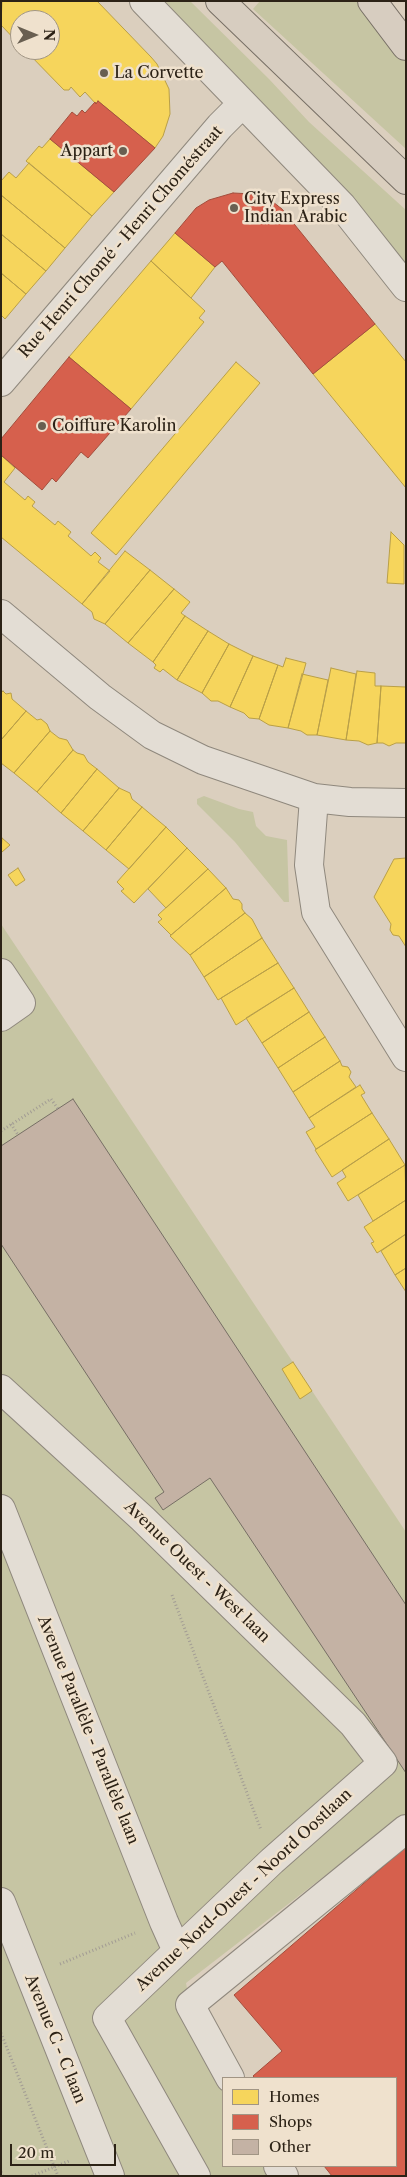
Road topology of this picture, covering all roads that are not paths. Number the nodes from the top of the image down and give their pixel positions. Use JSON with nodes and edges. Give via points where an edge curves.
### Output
{"nodes":[{"id":1,"x":144,"y":1,"type":"edge"},
{"id":2,"x":220,"y":1,"type":"edge"},
{"id":3,"x":372,"y":1,"type":"edge"},
{"id":4,"x":406,"y":46,"type":"edge"},
{"id":5,"x":242,"y":104,"type":"junction"},
{"id":6,"x":406,"y":180,"type":"edge"},
{"id":7,"x":406,"y":287,"type":"edge"},
{"id":8,"x":1,"y":382,"type":"edge"},
{"id":9,"x":1,"y":614,"type":"edge"},
{"id":10,"x":314,"y":798,"type":"junction"},
{"id":11,"x":406,"y":803,"type":"edge"},
{"id":12,"x":1,"y":973,"type":"edge"},
{"id":13,"x":1,"y":1017,"type":"edge"},
{"id":14,"x":406,"y":1057,"type":"edge"},
{"id":15,"x":1,"y":1389,"type":"edge"},
{"id":16,"x":1,"y":1509,"type":"edge"},
{"id":17,"x":383,"y":1763,"type":"joint"},
{"id":18,"x":406,"y":1829,"type":"edge"},
{"id":19,"x":1,"y":1902,"type":"edge"},
{"id":20,"x":177,"y":1951,"type":"junction"},
{"id":21,"x":229,"y":2077,"type":"edge"},
{"id":22,"x":110,"y":2176,"type":"edge"},
{"id":23,"x":196,"y":2176,"type":"edge"}],
"edges":[{"from":1,"to":5,"type":"street"},
{"from":2,"to":6,"type":"main road"},
{"from":3,"to":4,"type":"main road"},
{"from":5,"to":7,"type":"street","via":[[342,206]]},
{"from":5,"to":8,"type":"street","name":"Rue Henri Chomé - Henri Choméstraat"},
{"from":9,"to":10,"type":"street","via":[[100,697],[152,735],[203,760]]},
{"from":10,"to":11,"type":"street"},
{"from":10,"to":14,"type":"street","via":[[309,865],[316,912]]},
{"from":12,"to":13,"type":"street","via":[[21,1003]]},
{"from":15,"to":17,"type":"street","name":"Avenue Ouest - West laan","via":[[143,1519],[339,1710]]},
{"from":16,"to":20,"type":"street","name":"Avenue Parallèle - Parallèle laan"},
{"from":17,"to":20,"type":"street","name":"Avenue Nord-Ouest - Noord Oostlaan"},
{"from":18,"to":21,"type":"street","via":[[190,2005]]},
{"from":19,"to":22,"type":"street","name":"Avenue C - C laan"},
{"from":20,"to":23,"type":"street","name":"Avenue Nord-Ouest - Noord Oostlaan","via":[[107,2018]]}]}
